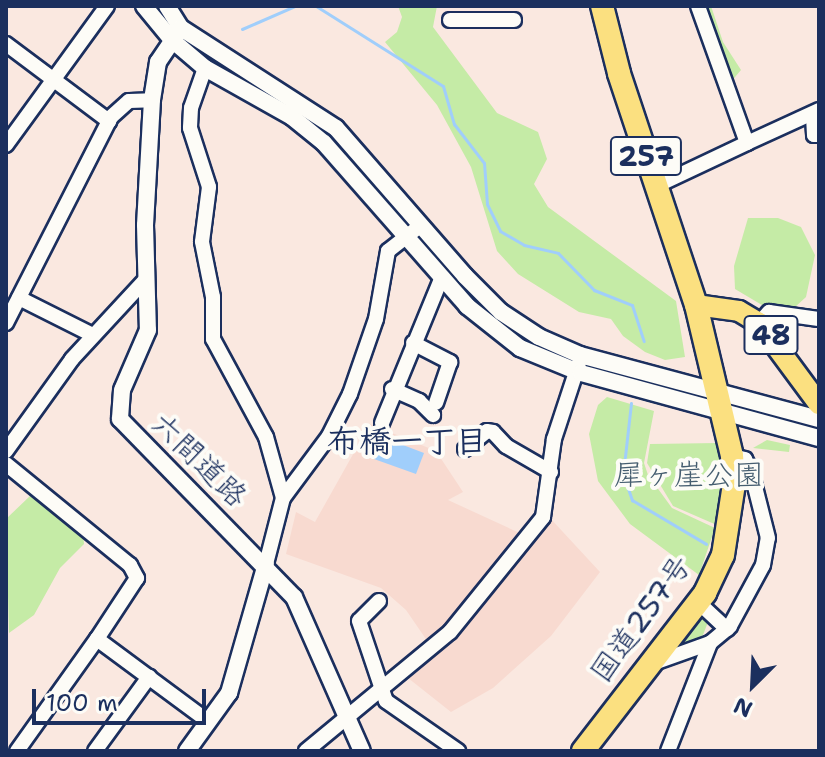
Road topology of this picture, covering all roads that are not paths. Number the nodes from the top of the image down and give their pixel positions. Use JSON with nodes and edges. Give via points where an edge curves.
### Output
{"nodes":[{"id":1,"x":107,"y":6,"type":"edge"},
{"id":2,"x":144,"y":6,"type":"edge"},
{"id":3,"x":167,"y":6,"type":"edge"},
{"id":4,"x":602,"y":6,"type":"edge"},
{"id":5,"x":698,"y":6,"type":"edge"},
{"id":6,"x":484,"y":13,"type":"edge"},
{"id":7,"x":450,"y":20,"type":"dead end"},
{"id":8,"x":514,"y":20,"type":"dead end"},
{"id":9,"x":176,"y":34,"type":"junction"},
{"id":10,"x":6,"y":44,"type":"edge"},
{"id":11,"x":205,"y":68,"type":"junction"},
{"id":12,"x":54,"y":80,"type":"junction"},
{"id":13,"x":152,"y":100,"type":"junction"},
{"id":14,"x":816,"y":113,"type":"edge"},
{"id":15,"x":109,"y":121,"type":"junction"},
{"id":16,"x":819,"y":135,"type":"edge"},
{"id":17,"x":747,"y":143,"type":"junction"},
{"id":18,"x":6,"y":145,"type":"edge"},
{"id":19,"x":656,"y":186,"type":"junction"},
{"id":20,"x":421,"y":226,"type":"junction"},
{"id":21,"x":407,"y":236,"type":"junction"},
{"id":22,"x":442,"y":277,"type":"junction"},
{"id":23,"x":147,"y":278,"type":"junction"},
{"id":24,"x":19,"y":298,"type":"junction"},
{"id":25,"x":696,"y":305,"type":"junction"},
{"id":26,"x":819,"y":319,"type":"edge"},
{"id":27,"x":6,"y":323,"type":"edge"},
{"id":28,"x":759,"y":323,"type":"junction"},
{"id":29,"x":93,"y":335,"type":"junction"},
{"id":30,"x":413,"y":343,"type":"junction"},
{"id":31,"x":580,"y":355,"type":"junction"},
{"id":32,"x":578,"y":372,"type":"junction"},
{"id":33,"x":392,"y":389,"type":"junction"},
{"id":34,"x":718,"y":401,"type":"junction"},
{"id":35,"x":819,"y":404,"type":"edge"},
{"id":36,"x":819,"y":419,"type":"edge"},
{"id":37,"x":382,"y":423,"type":"dead end"},
{"id":38,"x":819,"y":438,"type":"edge"},
{"id":39,"x":465,"y":449,"type":"dead end"},
{"id":40,"x":6,"y":451,"type":"edge"},
{"id":41,"x":732,"y":456,"type":"junction"},
{"id":42,"x":6,"y":464,"type":"edge"},
{"id":43,"x":551,"y":472,"type":"junction"},
{"id":44,"x":283,"y":498,"type":"junction"},
{"id":45,"x":266,"y":564,"type":"junction"},
{"id":46,"x":379,"y":601,"type":"dead end"},
{"id":47,"x":698,"y":602,"type":"junction"},
{"id":48,"x":727,"y":629,"type":"junction"},
{"id":49,"x":97,"y":639,"type":"junction"},
{"id":50,"x":710,"y":643,"type":"junction"},
{"id":51,"x":649,"y":666,"type":"junction"},
{"id":52,"x":149,"y":677,"type":"junction"},
{"id":53,"x":383,"y":691,"type":"junction"},
{"id":54,"x":347,"y":715,"type":"junction"},
{"id":55,"x":208,"y":721,"type":"junction"},
{"id":56,"x":16,"y":748,"type":"edge"},
{"id":57,"x":95,"y":751,"type":"edge"},
{"id":58,"x":187,"y":751,"type":"edge"},
{"id":59,"x":306,"y":751,"type":"edge"},
{"id":60,"x":362,"y":751,"type":"edge"},
{"id":61,"x":458,"y":751,"type":"edge"},
{"id":62,"x":583,"y":751,"type":"edge"},
{"id":63,"x":668,"y":751,"type":"edge"}],
"edges":[{"from":1,"to":12,"type":"street"},
{"from":2,"to":9,"type":"street"},
{"from":3,"to":9,"type":"street"},
{"from":4,"to":19,"type":"highway","name":"国道257号","number":"257"},
{"from":5,"to":17,"type":"street"},
{"from":6,"to":7,"type":"street"},
{"from":6,"to":8,"type":"street"},
{"from":9,"to":11,"type":"street"},
{"from":9,"to":13,"type":"street","name":"六間道路","via":[[158,62]]},
{"from":9,"to":20,"type":"street","via":[[325,119],[371,163]]},
{"from":10,"to":12,"type":"street"},
{"from":11,"to":21,"type":"street","via":[[292,117],[324,143]]},
{"from":11,"to":44,"type":"street","via":[[190,128],[209,187],[202,242],[213,297],[213,339],[266,437]]},
{"from":12,"to":15,"type":"street"},
{"from":12,"to":18,"type":"street"},
{"from":13,"to":15,"type":"street","via":[[121,104]]},
{"from":13,"to":23,"type":"street","name":"六間道路"},
{"from":14,"to":16,"type":"street","via":[[814,135]]},
{"from":14,"to":17,"type":"street"},
{"from":15,"to":24,"type":"street"},
{"from":17,"to":19,"type":"street"},
{"from":19,"to":25,"type":"highway","name":"国道257号","number":"257"},
{"from":20,"to":21,"type":"street"},
{"from":20,"to":31,"type":"street","via":[[501,312]]},
{"from":21,"to":22,"type":"street"},
{"from":21,"to":44,"type":"street","via":[[388,251],[376,319],[350,394],[329,436]]},
{"from":22,"to":30,"type":"street"},
{"from":22,"to":32,"type":"street","via":[[493,329],[520,348]]},
{"from":23,"to":29,"type":"street"},
{"from":23,"to":45,"type":"street","name":"六間道路","via":[[148,330],[122,390],[120,419],[131,437]]},
{"from":24,"to":27,"type":"street"},
{"from":24,"to":29,"type":"street"},
{"from":25,"to":28,"type":"main road","number":"48","via":[[739,311]]},
{"from":25,"to":34,"type":"highway","name":"国道257号","number":"257"},
{"from":26,"to":28,"type":"street","via":[[769,312]]},
{"from":28,"to":35,"type":"main road","number":"48"},
{"from":29,"to":40,"type":"street"},
{"from":30,"to":33,"type":"street"},
{"from":30,"to":33,"type":"street","via":[[450,362],[434,409]]},
{"from":31,"to":32,"type":"street"},
{"from":31,"to":34,"type":"street"},
{"from":32,"to":34,"type":"street"},
{"from":32,"to":43,"type":"street","via":[[554,439]]},
{"from":33,"to":37,"type":"street"},
{"from":34,"to":36,"type":"street"},
{"from":34,"to":38,"type":"street"},
{"from":34,"to":41,"type":"highway","name":"国道257号","number":"257"},
{"from":39,"to":43,"type":"street","via":[[493,432],[506,446]]},
{"from":41,"to":47,"type":"highway","name":"国道257号","number":"257","via":[[732,517],[723,555]]},
{"from":41,"to":48,"type":"street","via":[[745,459],[751,471],[768,538],[753,587]]},
{"from":42,"to":49,"type":"street","via":[[130,565],[137,578]]},
{"from":43,"to":53,"type":"street","via":[[543,517],[450,632]]},
{"from":44,"to":45,"type":"street"},
{"from":45,"to":54,"type":"street","name":"六間道路","via":[[294,597]]},
{"from":45,"to":55,"type":"street","via":[[236,675]]},
{"from":46,"to":53,"type":"street","via":[[359,621]]},
{"from":47,"to":48,"type":"street"},
{"from":47,"to":51,"type":"highway","name":"国道257号","number":"257"},
{"from":48,"to":50,"type":"street"},
{"from":49,"to":52,"type":"street"},
{"from":49,"to":56,"type":"street"},
{"from":50,"to":51,"type":"street"},
{"from":50,"to":63,"type":"street"},
{"from":51,"to":62,"type":"highway","name":"国道257号","number":"257"},
{"from":52,"to":55,"type":"street"},
{"from":52,"to":57,"type":"street"},
{"from":53,"to":54,"type":"street"},
{"from":53,"to":61,"type":"street","via":[[386,701]]},
{"from":54,"to":59,"type":"street"},
{"from":54,"to":60,"type":"street","name":"六間道路"},
{"from":55,"to":58,"type":"street"}]}
